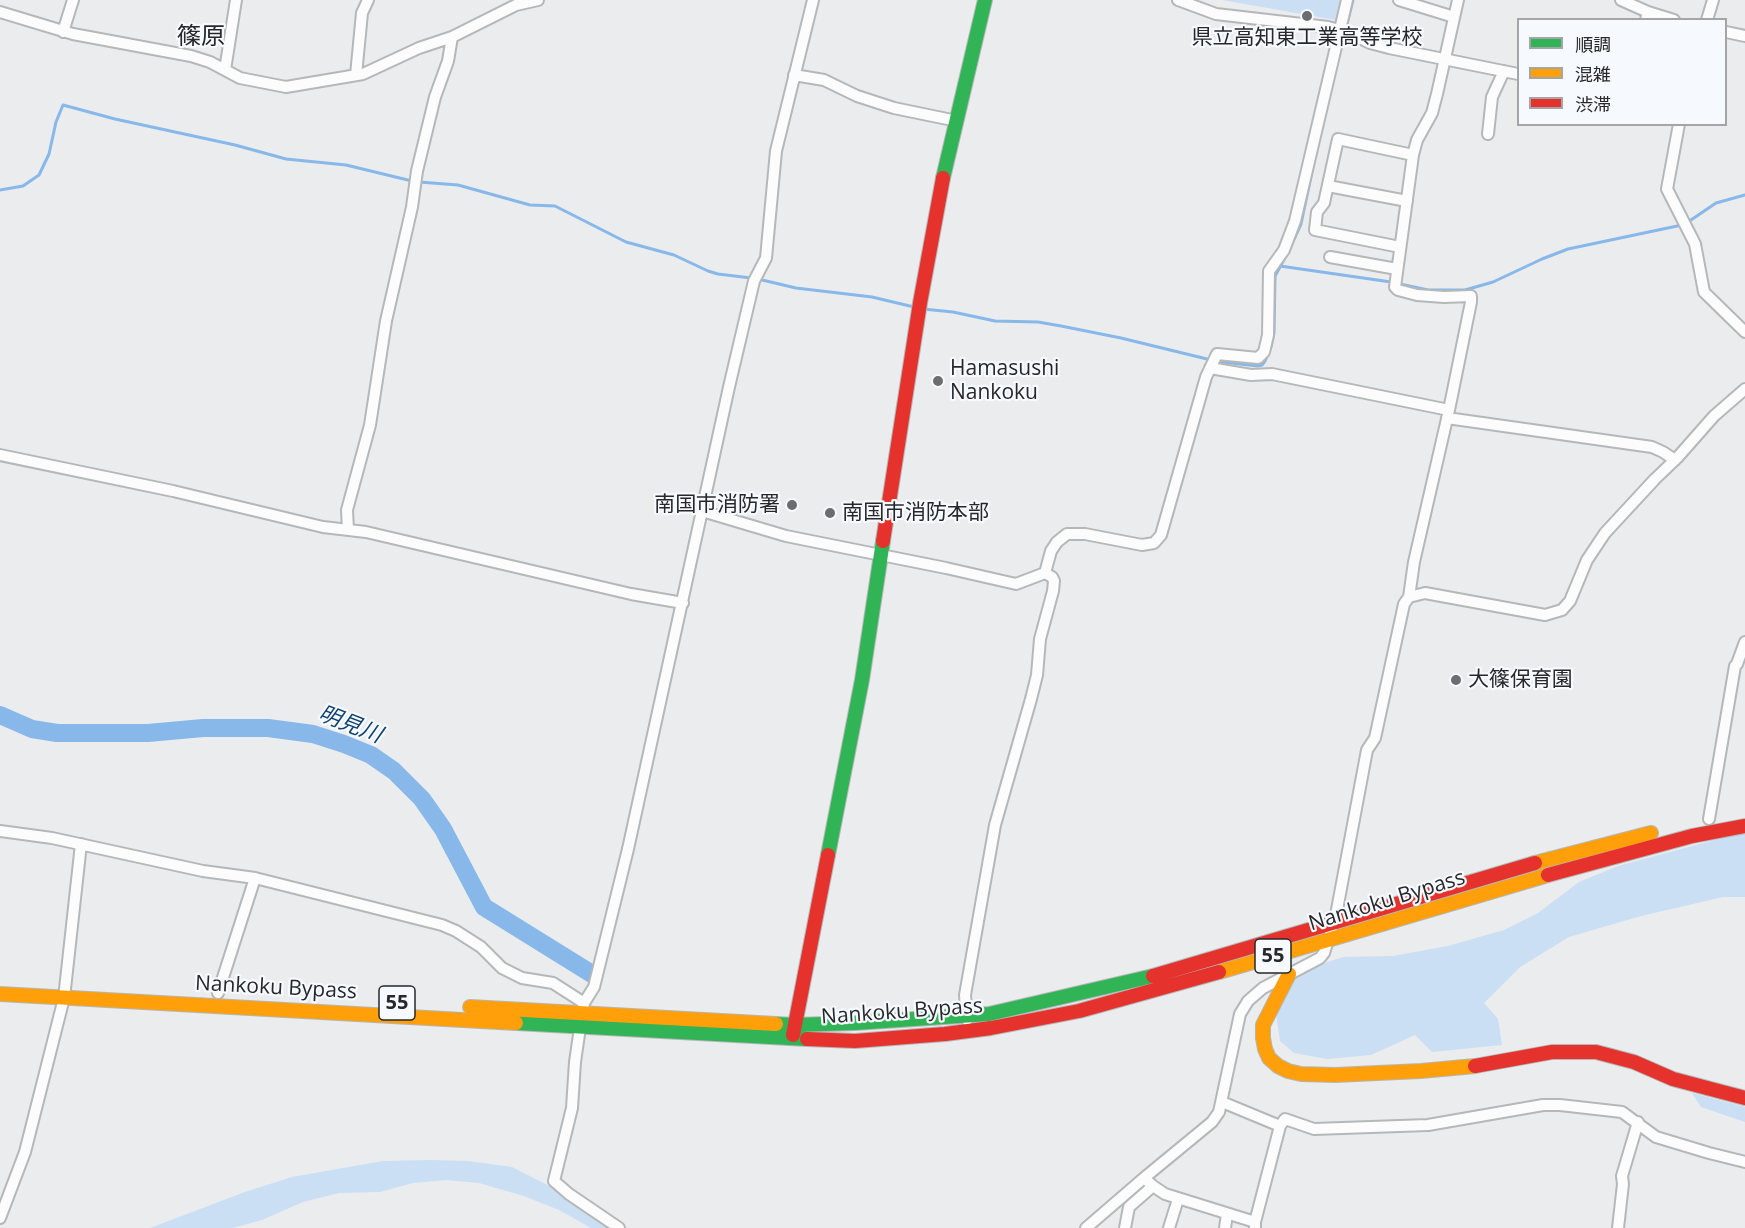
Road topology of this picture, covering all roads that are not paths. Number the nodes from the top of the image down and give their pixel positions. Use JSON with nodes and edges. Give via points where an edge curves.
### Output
{"nodes":[{"id":1,"x":73,"y":0,"type":"edge"},
{"id":2,"x":236,"y":0,"type":"edge"},
{"id":3,"x":368,"y":0,"type":"edge"},
{"id":4,"x":538,"y":0,"type":"edge"},
{"id":5,"x":813,"y":0,"type":"edge"},
{"id":6,"x":986,"y":0,"type":"edge"},
{"id":7,"x":1178,"y":0,"type":"edge"},
{"id":8,"x":1347,"y":0,"type":"edge"},
{"id":9,"x":1399,"y":0,"type":"edge"},
{"id":10,"x":1458,"y":0,"type":"edge"},
{"id":11,"x":1622,"y":0,"type":"edge"},
{"id":12,"x":1713,"y":0,"type":"edge"},
{"id":13,"x":516,"y":2,"type":"edge"},
{"id":14,"x":0,"y":12,"type":"edge"},
{"id":15,"x":1647,"y":16,"type":"edge"},
{"id":16,"x":1454,"y":17,"type":"junction"},
{"id":17,"x":1708,"y":18,"type":"edge"},
{"id":18,"x":1340,"y":30,"type":"junction"},
{"id":19,"x":63,"y":32,"type":"junction"},
{"id":20,"x":1727,"y":32,"type":"edge"},
{"id":21,"x":452,"y":36,"type":"junction"},
{"id":22,"x":1745,"y":36,"type":"edge"},
{"id":23,"x":1445,"y":60,"type":"junction"},
{"id":24,"x":225,"y":70,"type":"junction"},
{"id":25,"x":1504,"y":71,"type":"junction"},
{"id":26,"x":1517,"y":74,"type":"edge"},
{"id":27,"x":356,"y":75,"type":"junction"},
{"id":28,"x":794,"y":75,"type":"junction"},
{"id":29,"x":957,"y":121,"type":"junction"},
{"id":30,"x":1679,"y":126,"type":"edge"},
{"id":31,"x":1488,"y":134,"type":"dead end"},
{"id":32,"x":1413,"y":155,"type":"junction"},
{"id":33,"x":1328,"y":186,"type":"junction"},
{"id":34,"x":1407,"y":201,"type":"junction"},
{"id":35,"x":1400,"y":247,"type":"junction"},
{"id":36,"x":1330,"y":257,"type":"dead end"},
{"id":37,"x":1397,"y":269,"type":"junction"},
{"id":38,"x":1745,"y":332,"type":"edge"},
{"id":39,"x":1210,"y":368,"type":"junction"},
{"id":40,"x":1745,"y":389,"type":"edge"},
{"id":41,"x":1448,"y":414,"type":"junction"},
{"id":42,"x":0,"y":455,"type":"edge"},
{"id":43,"x":1675,"y":460,"type":"junction"},
{"id":44,"x":702,"y":511,"type":"junction"},
{"id":45,"x":348,"y":530,"type":"junction"},
{"id":46,"x":881,"y":556,"type":"junction"},
{"id":47,"x":1045,"y":573,"type":"junction"},
{"id":48,"x":1409,"y":597,"type":"junction"},
{"id":49,"x":683,"y":603,"type":"junction"},
{"id":50,"x":1745,"y":642,"type":"edge"},
{"id":51,"x":1745,"y":813,"type":"edge"},
{"id":52,"x":1709,"y":819,"type":"junction"},
{"id":53,"x":1745,"y":826,"type":"edge"},
{"id":54,"x":0,"y":831,"type":"edge"},
{"id":55,"x":81,"y":844,"type":"junction"},
{"id":56,"x":255,"y":878,"type":"junction"},
{"id":57,"x":1333,"y":924,"type":"junction"},
{"id":58,"x":1328,"y":940,"type":"junction"},
{"id":59,"x":1289,"y":974,"type":"junction"},
{"id":60,"x":0,"y":981,"type":"edge"},
{"id":61,"x":64,"y":991,"type":"junction"},
{"id":62,"x":218,"y":993,"type":"junction"},
{"id":63,"x":0,"y":994,"type":"edge"},
{"id":64,"x":582,"y":1015,"type":"junction"},
{"id":65,"x":966,"y":1016,"type":"junction"},
{"id":66,"x":795,"y":1025,"type":"junction"},
{"id":67,"x":968,"y":1031,"type":"junction"},
{"id":68,"x":793,"y":1039,"type":"junction"},
{"id":69,"x":1745,"y":1098,"type":"edge"},
{"id":70,"x":1222,"y":1102,"type":"junction"},
{"id":71,"x":1638,"y":1122,"type":"junction"},
{"id":72,"x":1280,"y":1126,"type":"junction"},
{"id":73,"x":1745,"y":1162,"type":"edge"},
{"id":74,"x":1144,"y":1178,"type":"junction"},
{"id":75,"x":1152,"y":1186,"type":"junction"},
{"id":76,"x":1178,"y":1198,"type":"junction"},
{"id":77,"x":1227,"y":1214,"type":"junction"},
{"id":78,"x":0,"y":1218,"type":"edge"},
{"id":79,"x":1255,"y":1225,"type":"edge"},
{"id":80,"x":619,"y":1228,"type":"edge"},
{"id":81,"x":1086,"y":1228,"type":"edge"},
{"id":82,"x":1125,"y":1228,"type":"edge"},
{"id":83,"x":1169,"y":1228,"type":"edge"},
{"id":84,"x":1225,"y":1228,"type":"edge"},
{"id":85,"x":1618,"y":1228,"type":"edge"}],
"edges":[{"from":1,"to":19,"type":"street"},
{"from":2,"to":24,"type":"street"},
{"from":3,"to":27,"type":"street","via":[[362,13]]},
{"from":4,"to":13,"type":"street"},
{"from":5,"to":28,"type":"street"},
{"from":6,"to":29,"type":"main road"},
{"from":7,"to":18,"type":"street","via":[[1216,14]]},
{"from":8,"to":18,"type":"street"},
{"from":9,"to":16,"type":"street"},
{"from":10,"to":16,"type":"street"},
{"from":11,"to":15,"type":"street"},
{"from":12,"to":17,"type":"street"},
{"from":13,"to":21,"type":"street"},
{"from":14,"to":19,"type":"street"},
{"from":16,"to":23,"type":"street"},
{"from":18,"to":23,"type":"street","via":[[1389,48]]},
{"from":18,"to":39,"type":"street","via":[[1295,221],[1284,250],[1269,271],[1264,352],[1258,358],[1217,354]]},
{"from":19,"to":24,"type":"street","via":[[191,56]]},
{"from":20,"to":22,"type":"street"},
{"from":21,"to":27,"type":"street"},
{"from":21,"to":45,"type":"street","via":[[415,181],[386,321],[370,425],[347,510]]},
{"from":23,"to":25,"type":"street"},
{"from":23,"to":32,"type":"street","via":[[1432,112]]},
{"from":24,"to":27,"type":"street","via":[[240,78],[286,87]]},
{"from":25,"to":26,"type":"street"},
{"from":25,"to":31,"type":"street","via":[[1492,97]]},
{"from":28,"to":29,"type":"street","via":[[824,80],[894,108]]},
{"from":28,"to":44,"type":"street","via":[[776,151],[766,258],[756,279]]},
{"from":29,"to":46,"type":"main road","via":[[919,307]]},
{"from":30,"to":38,"type":"street","via":[[1667,189],[1697,249],[1704,292]]},
{"from":32,"to":33,"type":"street","via":[[1338,139]]},
{"from":32,"to":34,"type":"street"},
{"from":33,"to":34,"type":"street"},
{"from":33,"to":35,"type":"street","via":[[1317,212],[1315,230]]},
{"from":34,"to":35,"type":"street"},
{"from":35,"to":37,"type":"street"},
{"from":36,"to":37,"type":"street"},
{"from":37,"to":41,"type":"street","via":[[1398,290],[1426,296],[1471,296]]},
{"from":39,"to":41,"type":"street","via":[[1251,375],[1272,374]]},
{"from":39,"to":47,"type":"street","via":[[1161,535],[1154,543],[1142,545],[1067,534],[1052,550]]},
{"from":40,"to":43,"type":"street","via":[[1714,416]]},
{"from":41,"to":43,"type":"street","via":[[1653,447]]},
{"from":41,"to":48,"type":"street"},
{"from":42,"to":45,"type":"street"},
{"from":43,"to":48,"type":"street","via":[[1605,533],[1587,560],[1570,601],[1557,613],[1545,615],[1425,593]]},
{"from":44,"to":46,"type":"street","via":[[786,536]]},
{"from":44,"to":49,"type":"street"},
{"from":45,"to":49,"type":"street"},
{"from":46,"to":47,"type":"street","via":[[1016,584]]},
{"from":46,"to":66,"type":"main road","via":[[862,680]]},
{"from":47,"to":65,"type":"street","via":[[1054,580],[1053,591],[1040,639],[1031,699],[995,825],[966,986]]},
{"from":48,"to":57,"type":"street","via":[[1404,604],[1375,738],[1367,750]]},
{"from":49,"to":64,"type":"street","via":[[600,967]]},
{"from":50,"to":52,"type":"street","via":[[1735,666]]},
{"from":51,"to":52,"type":"main road","name":"Nankoku Bypass","number":"55"},
{"from":52,"to":57,"type":"main road","name":"Nankoku Bypass","number":"55","via":[[1531,864]]},
{"from":53,"to":58,"type":"main road","name":"Nankoku Bypass","number":"55","via":[[1692,836],[1540,877]]},
{"from":54,"to":55,"type":"street"},
{"from":55,"to":56,"type":"street","via":[[203,871]]},
{"from":55,"to":61,"type":"street"},
{"from":56,"to":62,"type":"street"},
{"from":56,"to":64,"type":"street","via":[[456,931],[481,947],[502,968],[522,978],[553,983]]},
{"from":57,"to":58,"type":"street"},
{"from":57,"to":65,"type":"main road","name":"Nankoku Bypass","number":"55","via":[[1154,976]]},
{"from":58,"to":59,"type":"street","via":[[1320,958]]},
{"from":58,"to":67,"type":"main road","name":"Nankoku Bypass","number":"55","via":[[1079,1011]]},
{"from":59,"to":69,"type":"main road","via":[[1263,1025],[1269,1058],[1288,1071],[1335,1075],[1421,1071],[1486,1065],[1552,1052],[1596,1052],[1634,1062],[1673,1079]]},
{"from":59,"to":70,"type":"street","via":[[1263,988],[1240,1014]]},
{"from":60,"to":61,"type":"main road","name":"Nankoku Bypass","number":"55"},
{"from":61,"to":62,"type":"main road","name":"Nankoku Bypass","number":"55"},
{"from":61,"to":63,"type":"main road","name":"Nankoku Bypass","number":"55"},
{"from":61,"to":64,"type":"main road","name":"Nankoku Bypass","number":"55","via":[[216,1005]]},
{"from":61,"to":78,"type":"street","via":[[25,1152]]},
{"from":62,"to":64,"type":"main road","name":"Nankoku Bypass","number":"55"},
{"from":64,"to":66,"type":"main road","name":"Nankoku Bypass","number":"55"},
{"from":64,"to":68,"type":"main road","name":"Nankoku Bypass","number":"55"},
{"from":64,"to":80,"type":"street","via":[[572,1108],[554,1181]]},
{"from":65,"to":66,"type":"main road","name":"Nankoku Bypass","number":"55"},
{"from":65,"to":67,"type":"street"},
{"from":66,"to":68,"type":"main road"},
{"from":67,"to":68,"type":"main road","name":"Nankoku Bypass","number":"55","via":[[855,1041]]},
{"from":70,"to":72,"type":"street"},
{"from":70,"to":74,"type":"street","via":[[1212,1122]]},
{"from":71,"to":72,"type":"street","via":[[1622,1112],[1560,1104],[1428,1125],[1314,1129],[1285,1119]]},
{"from":71,"to":73,"type":"street","via":[[1656,1137]]},
{"from":71,"to":85,"type":"street","via":[[1622,1176]]},
{"from":72,"to":79,"type":"street"},
{"from":74,"to":75,"type":"street"},
{"from":74,"to":81,"type":"street"},
{"from":75,"to":76,"type":"street"},
{"from":75,"to":82,"type":"street","via":[[1129,1207]]},
{"from":76,"to":77,"type":"street"},
{"from":76,"to":83,"type":"street"},
{"from":77,"to":79,"type":"street"},
{"from":77,"to":84,"type":"street"}]}
